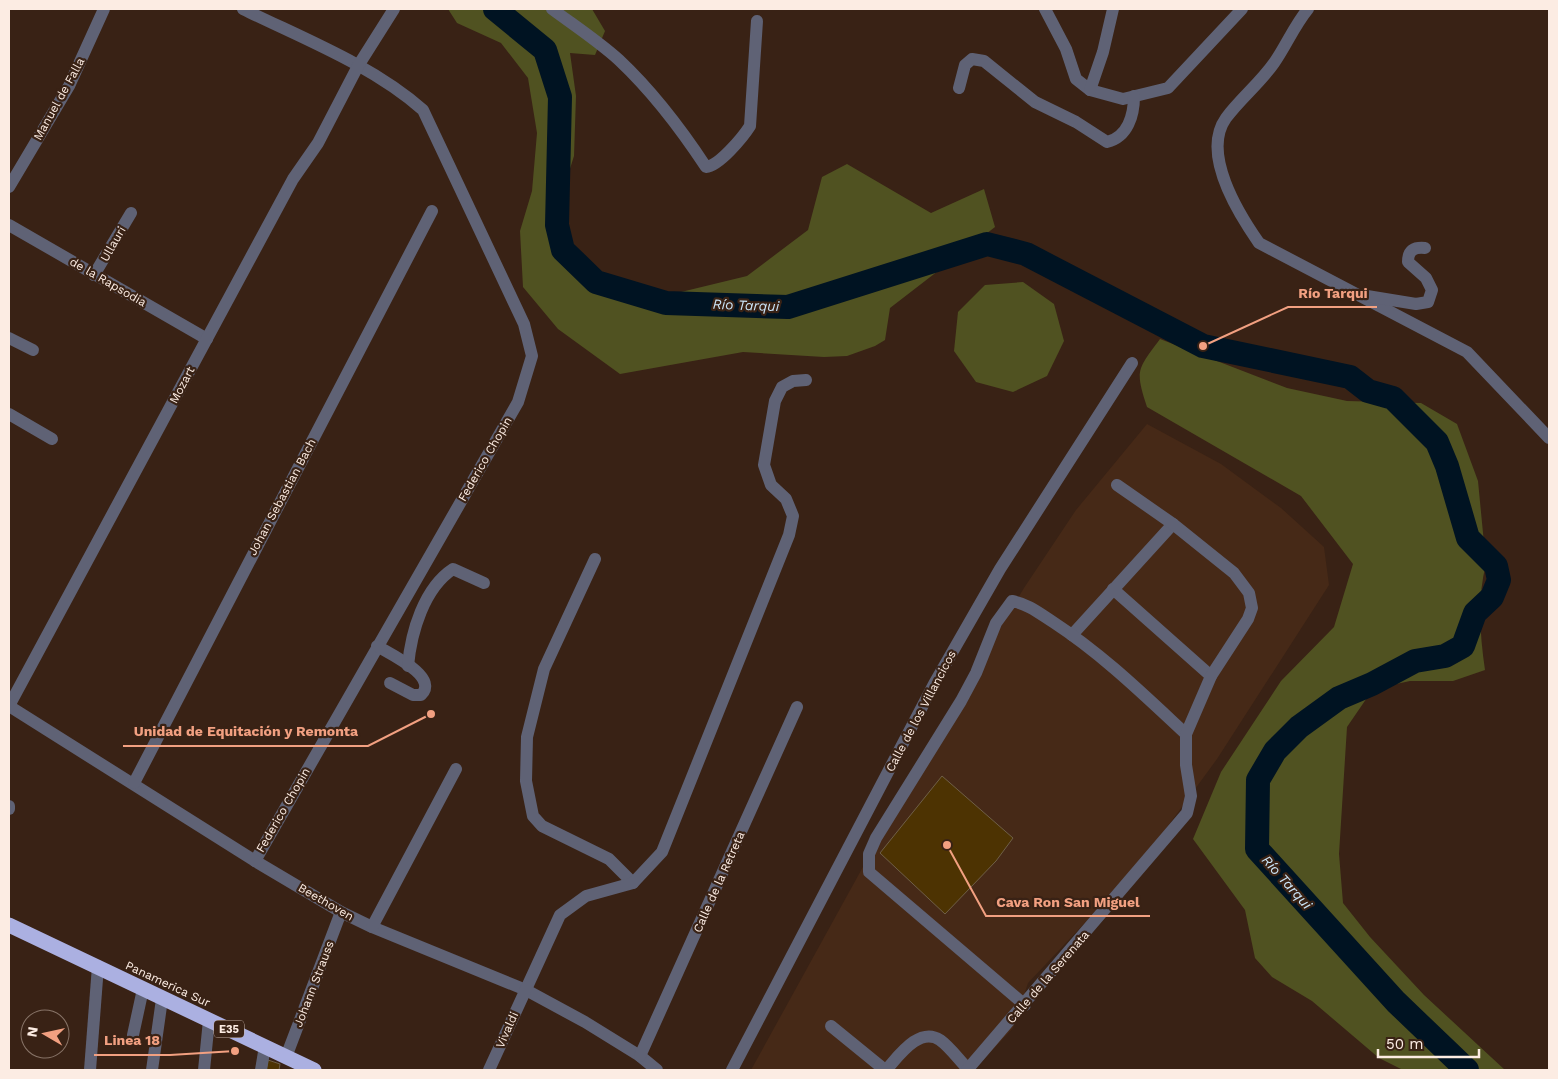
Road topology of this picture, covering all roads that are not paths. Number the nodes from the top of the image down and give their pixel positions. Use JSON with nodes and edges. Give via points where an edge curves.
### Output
{"nodes":[{"id":1,"x":104,"y":9,"type":"edge"},
{"id":2,"x":243,"y":9,"type":"edge"},
{"id":3,"x":394,"y":9,"type":"edge"},
{"id":4,"x":552,"y":9,"type":"edge"},
{"id":5,"x":1045,"y":9,"type":"edge"},
{"id":6,"x":1113,"y":9,"type":"edge"},
{"id":7,"x":1242,"y":9,"type":"edge"},
{"id":8,"x":1308,"y":9,"type":"edge"},
{"id":9,"x":757,"y":21,"type":"dead end"},
{"id":10,"x":358,"y":66,"type":"junction"},
{"id":11,"x":960,"y":88,"type":"dead end"},
{"id":12,"x":1090,"y":90,"type":"junction"},
{"id":13,"x":1134,"y":96,"type":"junction"},
{"id":14,"x":9,"y":187,"type":"edge"},
{"id":15,"x":432,"y":211,"type":"dead end"},
{"id":16,"x":131,"y":213,"type":"dead end"},
{"id":17,"x":9,"y":225,"type":"edge"},
{"id":18,"x":1425,"y":248,"type":"dead end"},
{"id":19,"x":94,"y":274,"type":"junction"},
{"id":20,"x":1362,"y":296,"type":"junction"},
{"id":21,"x":9,"y":338,"type":"edge"},
{"id":22,"x":207,"y":339,"type":"junction"},
{"id":23,"x":33,"y":350,"type":"dead end"},
{"id":24,"x":1132,"y":363,"type":"dead end"},
{"id":25,"x":806,"y":380,"type":"dead end"},
{"id":26,"x":9,"y":414,"type":"edge"},
{"id":27,"x":1549,"y":438,"type":"edge"},
{"id":28,"x":52,"y":439,"type":"dead end"},
{"id":29,"x":1117,"y":485,"type":"dead end"},
{"id":30,"x":1173,"y":524,"type":"junction"},
{"id":31,"x":595,"y":559,"type":"dead end"},
{"id":32,"x":484,"y":583,"type":"dead end"},
{"id":33,"x":1113,"y":589,"type":"junction"},
{"id":34,"x":1072,"y":634,"type":"junction"},
{"id":35,"x":377,"y":646,"type":"junction"},
{"id":36,"x":408,"y":666,"type":"junction"},
{"id":37,"x":1211,"y":676,"type":"junction"},
{"id":38,"x":390,"y":683,"type":"dead end"},
{"id":39,"x":9,"y":706,"type":"edge"},
{"id":40,"x":797,"y":707,"type":"dead end"},
{"id":41,"x":1186,"y":734,"type":"junction"},
{"id":42,"x":456,"y":769,"type":"dead end"},
{"id":43,"x":134,"y":783,"type":"junction"},
{"id":44,"x":255,"y":860,"type":"junction"},
{"id":45,"x":633,"y":883,"type":"junction"},
{"id":46,"x":342,"y":912,"type":"junction"},
{"id":47,"x":9,"y":925,"type":"edge"},
{"id":48,"x":372,"y":927,"type":"junction"},
{"id":49,"x":98,"y":966,"type":"junction"},
{"id":50,"x":143,"y":989,"type":"junction"},
{"id":51,"x":526,"y":990,"type":"junction"},
{"id":52,"x":162,"y":999,"type":"junction"},
{"id":53,"x":1024,"y":1005,"type":"junction"},
{"id":54,"x":210,"y":1020,"type":"junction"},
{"id":55,"x":830,"y":1026,"type":"dead end"},
{"id":56,"x":132,"y":1035,"type":"dead end"},
{"id":57,"x":265,"y":1046,"type":"junction"},
{"id":58,"x":640,"y":1056,"type":"junction"},
{"id":59,"x":286,"y":1057,"type":"junction"},
{"id":60,"x":90,"y":1070,"type":"edge"},
{"id":61,"x":152,"y":1070,"type":"edge"},
{"id":62,"x":204,"y":1070,"type":"edge"},
{"id":63,"x":261,"y":1070,"type":"edge"},
{"id":64,"x":314,"y":1070,"type":"edge"},
{"id":65,"x":489,"y":1070,"type":"edge"},
{"id":66,"x":657,"y":1070,"type":"edge"},
{"id":67,"x":732,"y":1070,"type":"edge"},
{"id":68,"x":885,"y":1070,"type":"edge"},
{"id":69,"x":967,"y":1070,"type":"edge"}],
"edges":[{"from":1,"to":14,"type":"street","name":"Manuel de Falla","via":[[69,86]]},
{"from":2,"to":10,"type":"street","name":"Federico Chopin"},
{"from":3,"to":10,"type":"street","name":"Mozart"},
{"from":4,"to":9,"type":"street","via":[[620,61],[668,113],[706,167],[712,166],[750,126]]},
{"from":5,"to":12,"type":"street","via":[[1066,49],[1076,79]]},
{"from":6,"to":12,"type":"street"},
{"from":7,"to":13,"type":"street","via":[[1168,88]]},
{"from":8,"to":20,"type":"street","via":[[1273,64],[1225,120],[1216,144],[1225,181],[1243,220],[1260,243]]},
{"from":10,"to":22,"type":"street","name":"Mozart"},
{"from":10,"to":35,"type":"street","name":"Federico Chopin","via":[[403,92],[423,110],[524,324],[532,356],[518,402]]},
{"from":11,"to":13,"type":"street","via":[[965,65],[972,59],[984,61],[1035,102],[1107,142],[1115,140],[1126,130],[1134,112]]},
{"from":12,"to":13,"type":"street","via":[[1123,99]]},
{"from":15,"to":43,"type":"street","name":"Johan Sebastian Bach"},
{"from":16,"to":19,"type":"street","name":"Ullauri"},
{"from":17,"to":19,"type":"street","name":"de la Rapsodia"},
{"from":18,"to":20,"type":"street","via":[[1411,251],[1408,262],[1426,278],[1432,290],[1428,302],[1416,304]]},
{"from":19,"to":22,"type":"street","name":"de la Rapsodia"},
{"from":20,"to":27,"type":"street","via":[[1467,352]]},
{"from":21,"to":23,"type":"street"},
{"from":22,"to":39,"type":"street","name":"Mozart"},
{"from":24,"to":67,"type":"street","name":"Calle de los Villancicos","via":[[1000,569],[934,684]]},
{"from":25,"to":45,"type":"street","via":[[793,381],[782,387],[775,401],[764,465],[771,485],[786,499],[793,516],[789,535],[662,852]]},
{"from":26,"to":28,"type":"street"},
{"from":29,"to":30,"type":"street"},
{"from":30,"to":33,"type":"street"},
{"from":30,"to":37,"type":"street","via":[[1234,573],[1249,593],[1252,608],[1248,619]]},
{"from":31,"to":45,"type":"street","via":[[544,669],[527,737],[526,781],[533,816],[542,826],[609,858]]},
{"from":32,"to":36,"type":"street","via":[[453,569],[442,576],[412,637]]},
{"from":33,"to":34,"type":"street"},
{"from":33,"to":37,"type":"street"},
{"from":34,"to":41,"type":"street","via":[[1107,661]]},
{"from":34,"to":53,"type":"street","via":[[1025,603],[1012,600],[996,623],[961,701],[869,854],[869,872]]},
{"from":35,"to":36,"type":"street"},
{"from":35,"to":44,"type":"street","name":"Federico Chopin"},
{"from":36,"to":38,"type":"street","via":[[421,675],[427,684],[426,691],[413,695]]},
{"from":37,"to":41,"type":"street"},
{"from":39,"to":43,"type":"street","name":"Beethoven"},
{"from":40,"to":58,"type":"street","name":"Calle de la Retreta"},
{"from":41,"to":53,"type":"street","name":"Calle de la Serenata","via":[[1191,796],[1187,813]]},
{"from":42,"to":48,"type":"street"},
{"from":43,"to":44,"type":"street","name":"Beethoven"},
{"from":44,"to":46,"type":"street","name":"Beethoven"},
{"from":45,"to":51,"type":"street","name":"Vivaldi","via":[[586,896],[560,915]]},
{"from":46,"to":48,"type":"street","name":"Beethoven"},
{"from":46,"to":59,"type":"street","name":"Johann Strauss"},
{"from":47,"to":49,"type":"highway","name":"Panamerica Sur","number":"E35"},
{"from":48,"to":51,"type":"street","name":"Beethoven"},
{"from":49,"to":50,"type":"highway","name":"Panamerica Sur","number":"E35"},
{"from":49,"to":60,"type":"street"},
{"from":50,"to":52,"type":"highway","name":"Panamerica Sur","number":"E35"},
{"from":50,"to":56,"type":"street"},
{"from":51,"to":58,"type":"street","name":"Beethoven"},
{"from":51,"to":65,"type":"street","name":"Vivaldi"},
{"from":52,"to":54,"type":"highway","name":"Panamerica Sur","number":"E35"},
{"from":52,"to":61,"type":"street"},
{"from":53,"to":69,"type":"street","name":"Calle de la Serenata"},
{"from":54,"to":57,"type":"highway","name":"Panamerica Sur","number":"E35"},
{"from":54,"to":62,"type":"street"},
{"from":55,"to":68,"type":"street"},
{"from":57,"to":59,"type":"highway","name":"Panamerica Sur","number":"E35"},
{"from":57,"to":63,"type":"street"},
{"from":58,"to":66,"type":"street","name":"Beethoven"},
{"from":59,"to":64,"type":"highway","name":"Panamerica Sur","number":"E35"},
{"from":68,"to":69,"type":"street","via":[[916,1039],[927,1036],[939,1039]]}]}
